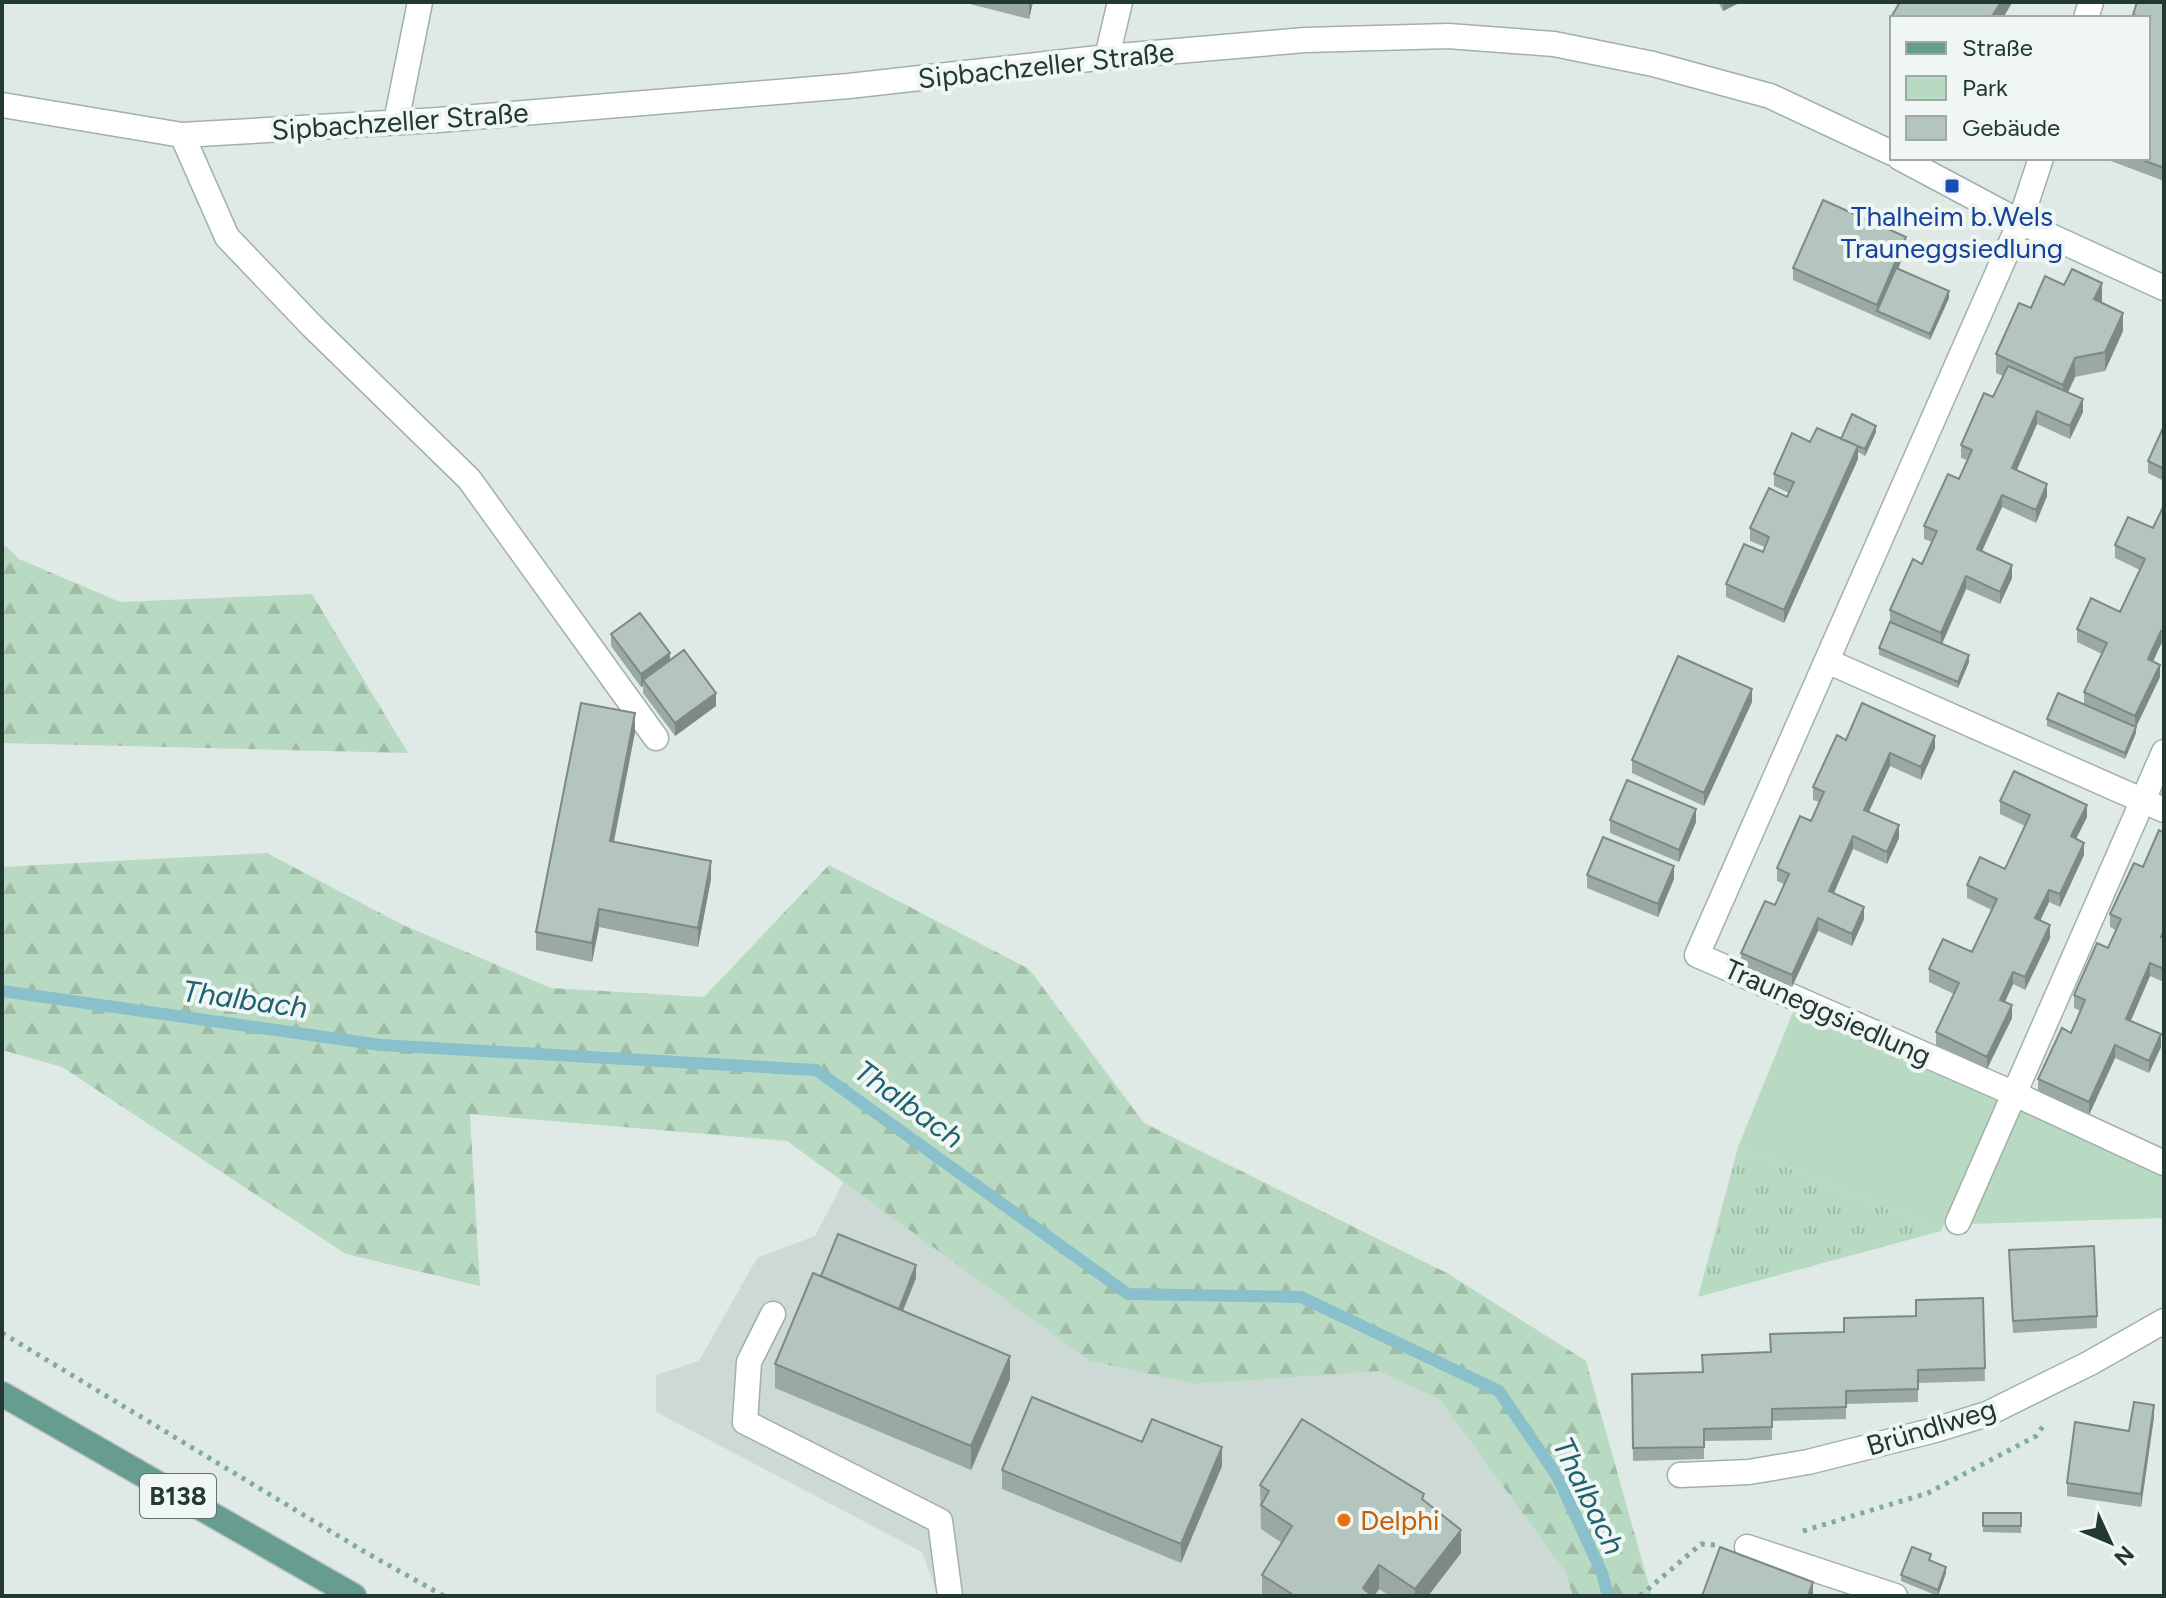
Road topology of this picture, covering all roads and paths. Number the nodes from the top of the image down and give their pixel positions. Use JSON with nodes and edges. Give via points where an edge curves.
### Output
{"nodes":[{"id":1,"x":420,"y":2,"type":"edge"},
{"id":2,"x":1120,"y":2,"type":"edge"},
{"id":3,"x":1107,"y":57,"type":"junction"},
{"id":4,"x":2,"y":105,"type":"edge"},
{"id":5,"x":396,"y":122,"type":"junction"},
{"id":6,"x":182,"y":135,"type":"junction"},
{"id":7,"x":1890,"y":152,"type":"edge"},
{"id":8,"x":1904,"y":160,"type":"edge"},
{"id":9,"x":2040,"y":160,"type":"edge"},
{"id":10,"x":2020,"y":222,"type":"junction"},
{"id":11,"x":2164,"y":288,"type":"edge"},
{"id":12,"x":1827,"y":661,"type":"junction"},
{"id":13,"x":656,"y":738,"type":"dead end"},
{"id":14,"x":2164,"y":752,"type":"edge"},
{"id":15,"x":2153,"y":806,"type":"edge"},
{"id":16,"x":2015,"y":1094,"type":"junction"},
{"id":17,"x":2164,"y":1163,"type":"edge"},
{"id":18,"x":1958,"y":1222,"type":"dead end"},
{"id":19,"x":773,"y":1314,"type":"dead end"},
{"id":20,"x":2164,"y":1321,"type":"edge"},
{"id":21,"x":2,"y":1333,"type":"edge"},
{"id":22,"x":2,"y":1394,"type":"edge"},
{"id":23,"x":2054,"y":1412,"type":"dead end"},
{"id":24,"x":1680,"y":1475,"type":"dead end"},
{"id":25,"x":1747,"y":1547,"type":"junction"},
{"id":26,"x":354,"y":1596,"type":"edge"},
{"id":27,"x":444,"y":1596,"type":"edge"},
{"id":28,"x":950,"y":1596,"type":"edge"},
{"id":29,"x":1640,"y":1596,"type":"edge"},
{"id":30,"x":1895,"y":1596,"type":"edge"}],
"edges":[{"from":1,"to":5,"type":"street"},
{"from":2,"to":3,"type":"street"},
{"from":3,"to":5,"type":"street","name":"Sipbachzeller Straße","via":[[849,86]]},
{"from":3,"to":7,"type":"street","name":"Sipbachzeller Straße","via":[[1305,40],[1448,36],[1554,44],[1770,96]]},
{"from":4,"to":6,"type":"street","name":"Sipbachzeller Straße"},
{"from":5,"to":6,"type":"street","name":"Sipbachzeller Straße"},
{"from":6,"to":13,"type":"street","via":[[227,237],[469,479]]},
{"from":8,"to":10,"type":"street"},
{"from":9,"to":10,"type":"street","name":"Trauneggsiedlung"},
{"from":10,"to":11,"type":"street"},
{"from":10,"to":12,"type":"street","name":"Trauneggsiedlung"},
{"from":12,"to":15,"type":"street"},
{"from":12,"to":16,"type":"street","name":"Trauneggsiedlung","via":[[1697,955]]},
{"from":14,"to":15,"type":"street"},
{"from":15,"to":16,"type":"street"},
{"from":16,"to":17,"type":"street","name":"Trauneggsiedlung"},
{"from":16,"to":18,"type":"street"},
{"from":19,"to":28,"type":"street","via":[[749,1362],[745,1422],[940,1521]]},
{"from":20,"to":24,"type":"street","name":"Bründlweg","via":[[1987,1414],[1808,1462]]},
{"from":21,"to":27,"type":"path"},
{"from":22,"to":26,"type":"main road","number":"B138"},
{"from":23,"to":25,"type":"path","via":[[2036,1436],[1928,1493]]},
{"from":25,"to":29,"type":"path","via":[[1701,1544]]},
{"from":25,"to":30,"type":"street"}]}
